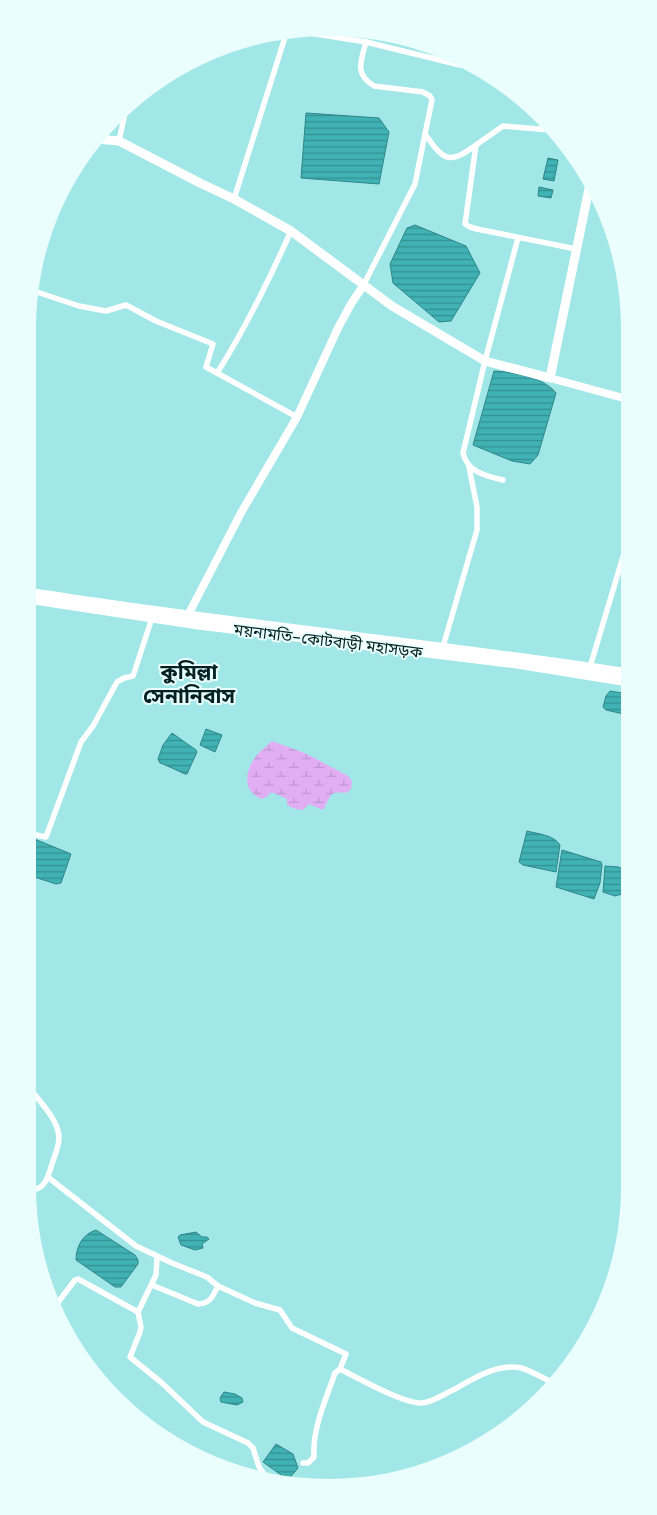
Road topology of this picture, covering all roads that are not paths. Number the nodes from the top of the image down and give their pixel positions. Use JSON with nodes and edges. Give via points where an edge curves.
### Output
{"nodes":[{"id":1,"x":326,"y":36,"type":"edge"},
{"id":2,"x":284,"y":40,"type":"edge"},
{"id":3,"x":366,"y":42,"type":"junction"},
{"id":4,"x":451,"y":63,"type":"edge"},
{"id":5,"x":123,"y":121,"type":"edge"},
{"id":6,"x":542,"y":129,"type":"edge"},
{"id":7,"x":425,"y":134,"type":"junction"},
{"id":8,"x":106,"y":140,"type":"edge"},
{"id":9,"x":119,"y":141,"type":"junction"},
{"id":10,"x":476,"y":145,"type":"junction"},
{"id":11,"x":588,"y":193,"type":"edge"},
{"id":12,"x":234,"y":199,"type":"junction"},
{"id":13,"x":291,"y":231,"type":"junction"},
{"id":14,"x":518,"y":238,"type":"junction"},
{"id":15,"x":576,"y":249,"type":"junction"},
{"id":16,"x":363,"y":286,"type":"junction"},
{"id":17,"x":39,"y":293,"type":"edge"},
{"id":18,"x":485,"y":361,"type":"junction"},
{"id":19,"x":217,"y":373,"type":"junction"},
{"id":20,"x":550,"y":378,"type":"junction"},
{"id":21,"x":621,"y":397,"type":"edge"},
{"id":22,"x":297,"y":417,"type":"junction"},
{"id":23,"x":469,"y":467,"type":"junction"},
{"id":24,"x":503,"y":480,"type":"dead end"},
{"id":25,"x":621,"y":563,"type":"edge"},
{"id":26,"x":36,"y":593,"type":"edge"},
{"id":27,"x":36,"y":600,"type":"edge"},
{"id":28,"x":152,"y":618,"type":"junction"},
{"id":29,"x":186,"y":619,"type":"junction"},
{"id":30,"x":442,"y":651,"type":"junction"},
{"id":31,"x":590,"y":667,"type":"junction"},
{"id":32,"x":621,"y":672,"type":"edge"},
{"id":33,"x":621,"y":681,"type":"edge"},
{"id":34,"x":36,"y":835,"type":"edge"},
{"id":35,"x":36,"y":1097,"type":"edge"},
{"id":36,"x":49,"y":1178,"type":"junction"},
{"id":37,"x":36,"y":1189,"type":"edge"},
{"id":38,"x":157,"y":1257,"type":"junction"},
{"id":39,"x":152,"y":1284,"type":"junction"},
{"id":40,"x":218,"y":1286,"type":"junction"},
{"id":41,"x":59,"y":1301,"type":"edge"},
{"id":42,"x":138,"y":1312,"type":"junction"},
{"id":43,"x":340,"y":1369,"type":"junction"},
{"id":44,"x":547,"y":1380,"type":"edge"},
{"id":45,"x":303,"y":1463,"type":"dead end"},
{"id":46,"x":261,"y":1471,"type":"edge"}],
"edges":[{"from":1,"to":3,"type":"street"},
{"from":2,"to":12,"type":"street"},
{"from":3,"to":4,"type":"street"},
{"from":3,"to":7,"type":"street","via":[[360,67],[368,82],[374,86],[423,92],[430,96],[432,100]]},
{"from":5,"to":9,"type":"street"},
{"from":6,"to":10,"type":"street","via":[[503,126]]},
{"from":7,"to":10,"type":"street","via":[[447,158],[455,159]]},
{"from":7,"to":16,"type":"street","via":[[415,184]]},
{"from":8,"to":9,"type":"main road"},
{"from":9,"to":12,"type":"main road"},
{"from":10,"to":14,"type":"street","via":[[465,224]]},
{"from":11,"to":15,"type":"main road"},
{"from":12,"to":13,"type":"main road"},
{"from":13,"to":16,"type":"main road"},
{"from":13,"to":19,"type":"street","via":[[235,346]]},
{"from":14,"to":15,"type":"street"},
{"from":14,"to":18,"type":"street"},
{"from":15,"to":20,"type":"main road"},
{"from":16,"to":18,"type":"main road"},
{"from":16,"to":22,"type":"street","via":[[338,328]]},
{"from":17,"to":19,"type":"street","via":[[106,311],[126,305],[213,344],[206,367]]},
{"from":18,"to":20,"type":"main road"},
{"from":18,"to":23,"type":"street","via":[[463,453],[464,462]]},
{"from":19,"to":22,"type":"street"},
{"from":20,"to":21,"type":"street"},
{"from":22,"to":29,"type":"street","via":[[242,511]]},
{"from":23,"to":24,"type":"street","via":[[484,476]]},
{"from":23,"to":30,"type":"street","via":[[478,507],[477,530]]},
{"from":25,"to":31,"type":"street"},
{"from":26,"to":29,"type":"main road","name":"ময়নামতি–কোটবাড়ী মহাসড়ক"},
{"from":27,"to":28,"type":"main road","name":"ময়নামতি–কোটবাড়ী মহাসড়ক"},
{"from":28,"to":29,"type":"main road","name":"ময়নামতি–কোটবাড়ী মহাসড়ক"},
{"from":28,"to":34,"type":"street","via":[[132,676],[117,682],[81,742],[46,837]]},
{"from":29,"to":30,"type":"main road","name":"ময়নামতি–কোটবাড়ী মহাসড়ক"},
{"from":30,"to":31,"type":"main road","name":"ময়নামতি–কোটবাড়ী মহাসড়ক","via":[[505,654]]},
{"from":30,"to":33,"type":"main road","name":"ময়নামতি–কোটবাড়ী মহাসড়ক"},
{"from":31,"to":32,"type":"main road","name":"ময়নামতি–কোটবাড়ী মহাসড়ক"},
{"from":35,"to":36,"type":"street","via":[[55,1122],[59,1134]]},
{"from":36,"to":37,"type":"street"},
{"from":36,"to":38,"type":"street","via":[[136,1246]]},
{"from":38,"to":39,"type":"street"},
{"from":38,"to":40,"type":"street","via":[[207,1278]]},
{"from":39,"to":40,"type":"street","via":[[198,1304],[210,1300]]},
{"from":39,"to":42,"type":"street"},
{"from":40,"to":43,"type":"street","via":[[280,1310],[292,1328],[346,1354]]},
{"from":41,"to":42,"type":"street","via":[[78,1278]]},
{"from":42,"to":46,"type":"street","via":[[141,1326],[132,1359],[203,1422],[248,1443]]},
{"from":43,"to":44,"type":"street","via":[[370,1385],[422,1403],[493,1370],[509,1367],[522,1368]]},
{"from":43,"to":45,"type":"street","via":[[335,1373],[321,1414],[313,1459]]}]}
